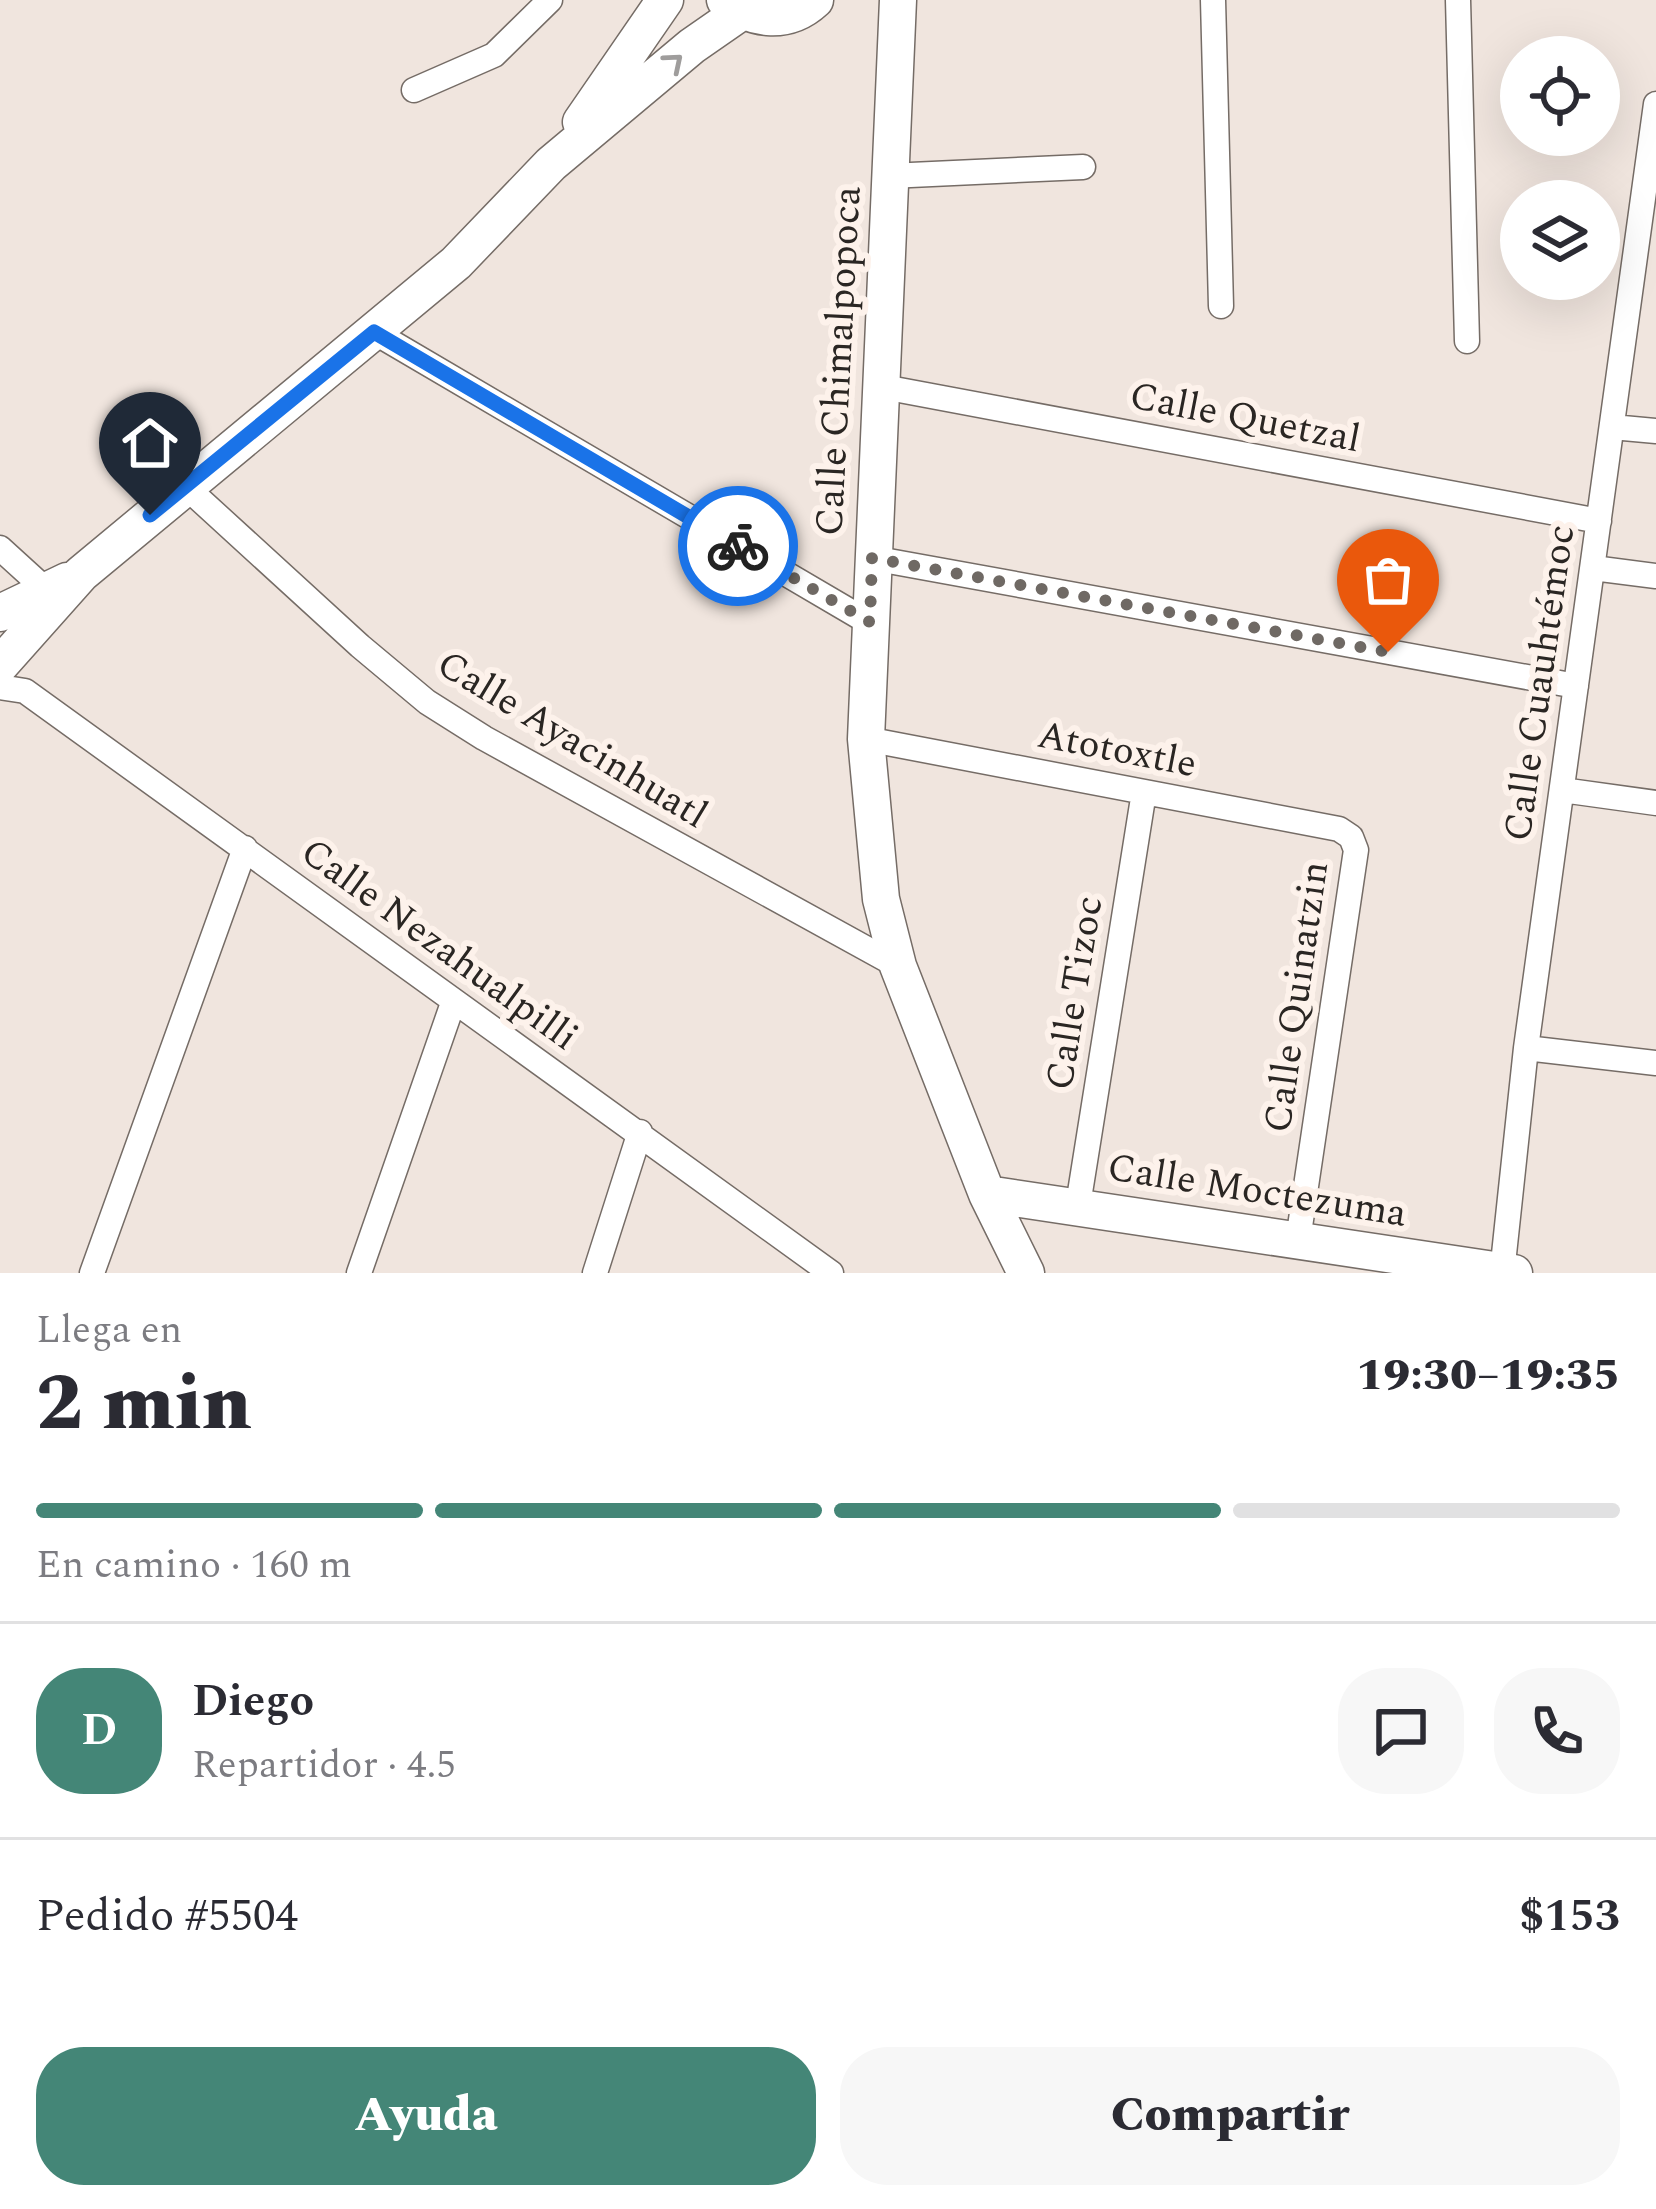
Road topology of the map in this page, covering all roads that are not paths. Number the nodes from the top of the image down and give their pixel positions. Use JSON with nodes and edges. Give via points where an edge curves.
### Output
{"nodes":[{"id":1,"x":550,"y":0,"type":"edge"},
{"id":2,"x":665,"y":0,"type":"edge"},
{"id":3,"x":815,"y":0,"type":"edge"},
{"id":4,"x":898,"y":0,"type":"edge"},
{"id":5,"x":1213,"y":0,"type":"edge"},
{"id":6,"x":1458,"y":0,"type":"edge"},
{"id":7,"x":733,"y":6,"type":"edge"},
{"id":8,"x":414,"y":90,"type":"dead end"},
{"id":9,"x":1655,"y":121,"type":"edge"},
{"id":10,"x":551,"y":164,"type":"junction"},
{"id":11,"x":1083,"y":167,"type":"dead end"},
{"id":12,"x":889,"y":176,"type":"junction"},
{"id":13,"x":1221,"y":305,"type":"dead end"},
{"id":14,"x":374,"y":332,"type":"junction"},
{"id":15,"x":1467,"y":341,"type":"dead end"},
{"id":16,"x":878,"y":386,"type":"junction"},
{"id":17,"x":1612,"y":427,"type":"junction"},
{"id":18,"x":1656,"y":431,"type":"edge"},
{"id":19,"x":184,"y":486,"type":"junction"},
{"id":20,"x":1598,"y":521,"type":"junction"},
{"id":21,"x":0,"y":548,"type":"edge"},
{"id":22,"x":872,"y":558,"type":"junction"},
{"id":23,"x":1593,"y":568,"type":"junction"},
{"id":24,"x":1656,"y":576,"type":"edge"},
{"id":25,"x":62,"y":588,"type":"junction"},
{"id":26,"x":0,"y":613,"type":"edge"},
{"id":27,"x":870,"y":622,"type":"junction"},
{"id":28,"x":0,"y":665,"type":"edge"},
{"id":29,"x":1576,"y":686,"type":"junction"},
{"id":30,"x":0,"y":687,"type":"edge"},
{"id":31,"x":866,"y":739,"type":"junction"},
{"id":32,"x":1562,"y":790,"type":"junction"},
{"id":33,"x":1144,"y":792,"type":"junction"},
{"id":34,"x":1656,"y":802,"type":"edge"},
{"id":35,"x":1351,"y":837,"type":"joint"},
{"id":36,"x":245,"y":848,"type":"junction"},
{"id":37,"x":898,"y":966,"type":"junction"},
{"id":38,"x":453,"y":1003,"type":"junction"},
{"id":39,"x":1526,"y":1048,"type":"junction"},
{"id":40,"x":1656,"y":1063,"type":"edge"},
{"id":41,"x":640,"y":1132,"type":"junction"},
{"id":42,"x":987,"y":1194,"type":"junction"},
{"id":43,"x":1078,"y":1205,"type":"junction"},
{"id":44,"x":1298,"y":1240,"type":"junction"},
{"id":45,"x":1502,"y":1272,"type":"edge"},
{"id":46,"x":92,"y":1273,"type":"edge"},
{"id":47,"x":359,"y":1273,"type":"edge"},
{"id":48,"x":595,"y":1273,"type":"edge"},
{"id":49,"x":831,"y":1273,"type":"edge"},
{"id":50,"x":1026,"y":1273,"type":"edge"},
{"id":51,"x":1514,"y":1273,"type":"edge"}],
"edges":[{"from":1,"to":8,"type":"street","via":[[494,55]]},
{"from":2,"to":10,"type":"street"},
{"from":3,"to":7,"type":"street","via":[[788,16],[764,18]]},
{"from":4,"to":12,"type":"street","name":"Calle Chimalpopoca"},
{"from":5,"to":13,"type":"street"},
{"from":6,"to":15,"type":"street"},
{"from":10,"to":7,"type":"street","one_way":true},
{"from":9,"to":17,"type":"street","name":"Calle Cuauhtémoc"},
{"from":10,"to":14,"type":"street","via":[[456,263]]},
{"from":11,"to":12,"type":"street"},
{"from":12,"to":16,"type":"street","name":"Calle Chimalpopoca"},
{"from":14,"to":19,"type":"street"},
{"from":14,"to":27,"type":"street"},
{"from":16,"to":20,"type":"street","name":"Calle Quetzal"},
{"from":16,"to":22,"type":"street","name":"Calle Chimalpopoca"},
{"from":17,"to":18,"type":"street"},
{"from":17,"to":20,"type":"street","name":"Calle Cuauhtémoc"},
{"from":19,"to":25,"type":"street"},
{"from":19,"to":37,"type":"street","name":"Calle Ayacinhuatl","via":[[427,702]]},
{"from":20,"to":23,"type":"street","name":"Calle Cuauhtémoc"},
{"from":21,"to":25,"type":"street"},
{"from":22,"to":27,"type":"street","name":"Calle Chimalpopoca"},
{"from":22,"to":29,"type":"street"},
{"from":23,"to":24,"type":"street"},
{"from":23,"to":29,"type":"street","name":"Calle Cuauhtémoc"},
{"from":25,"to":26,"type":"street"},
{"from":25,"to":28,"type":"street"},
{"from":27,"to":31,"type":"street","name":"Calle Chimalpopoca"},
{"from":29,"to":32,"type":"street","name":"Calle Cuauhtémoc"},
{"from":30,"to":36,"type":"street","name":"Calle Nezahualpilli","via":[[25,691]]},
{"from":31,"to":33,"type":"street","name":"Atotoxtle"},
{"from":31,"to":37,"type":"street","name":"Calle Chimalpopoca","via":[[881,899]]},
{"from":32,"to":34,"type":"street"},
{"from":32,"to":39,"type":"street","name":"Calle Cuauhtémoc"},
{"from":33,"to":35,"type":"street","name":"Atotoxtle"},
{"from":33,"to":43,"type":"street","name":"Calle Tizoc"},
{"from":35,"to":44,"type":"street","name":"Calle Quinatzin","via":[[1356,850]]},
{"from":36,"to":38,"type":"street","name":"Calle Nezahualpilli"},
{"from":36,"to":46,"type":"street"},
{"from":37,"to":42,"type":"street","name":"Calle Chimalpopoca"},
{"from":38,"to":41,"type":"street","name":"Calle Nezahualpilli"},
{"from":38,"to":47,"type":"street"},
{"from":39,"to":40,"type":"street"},
{"from":39,"to":45,"type":"street","name":"Calle Cuauhtémoc"},
{"from":41,"to":48,"type":"street"},
{"from":41,"to":49,"type":"street","name":"Calle Nezahualpilli"},
{"from":42,"to":43,"type":"street","name":"Calle Moctezuma"},
{"from":42,"to":50,"type":"street","name":"Calle Chimalpopoca"},
{"from":43,"to":44,"type":"street","name":"Calle Moctezuma"},
{"from":44,"to":45,"type":"street","name":"Calle Moctezuma"},
{"from":45,"to":51,"type":"street","name":"Calle Moctezuma"}]}
